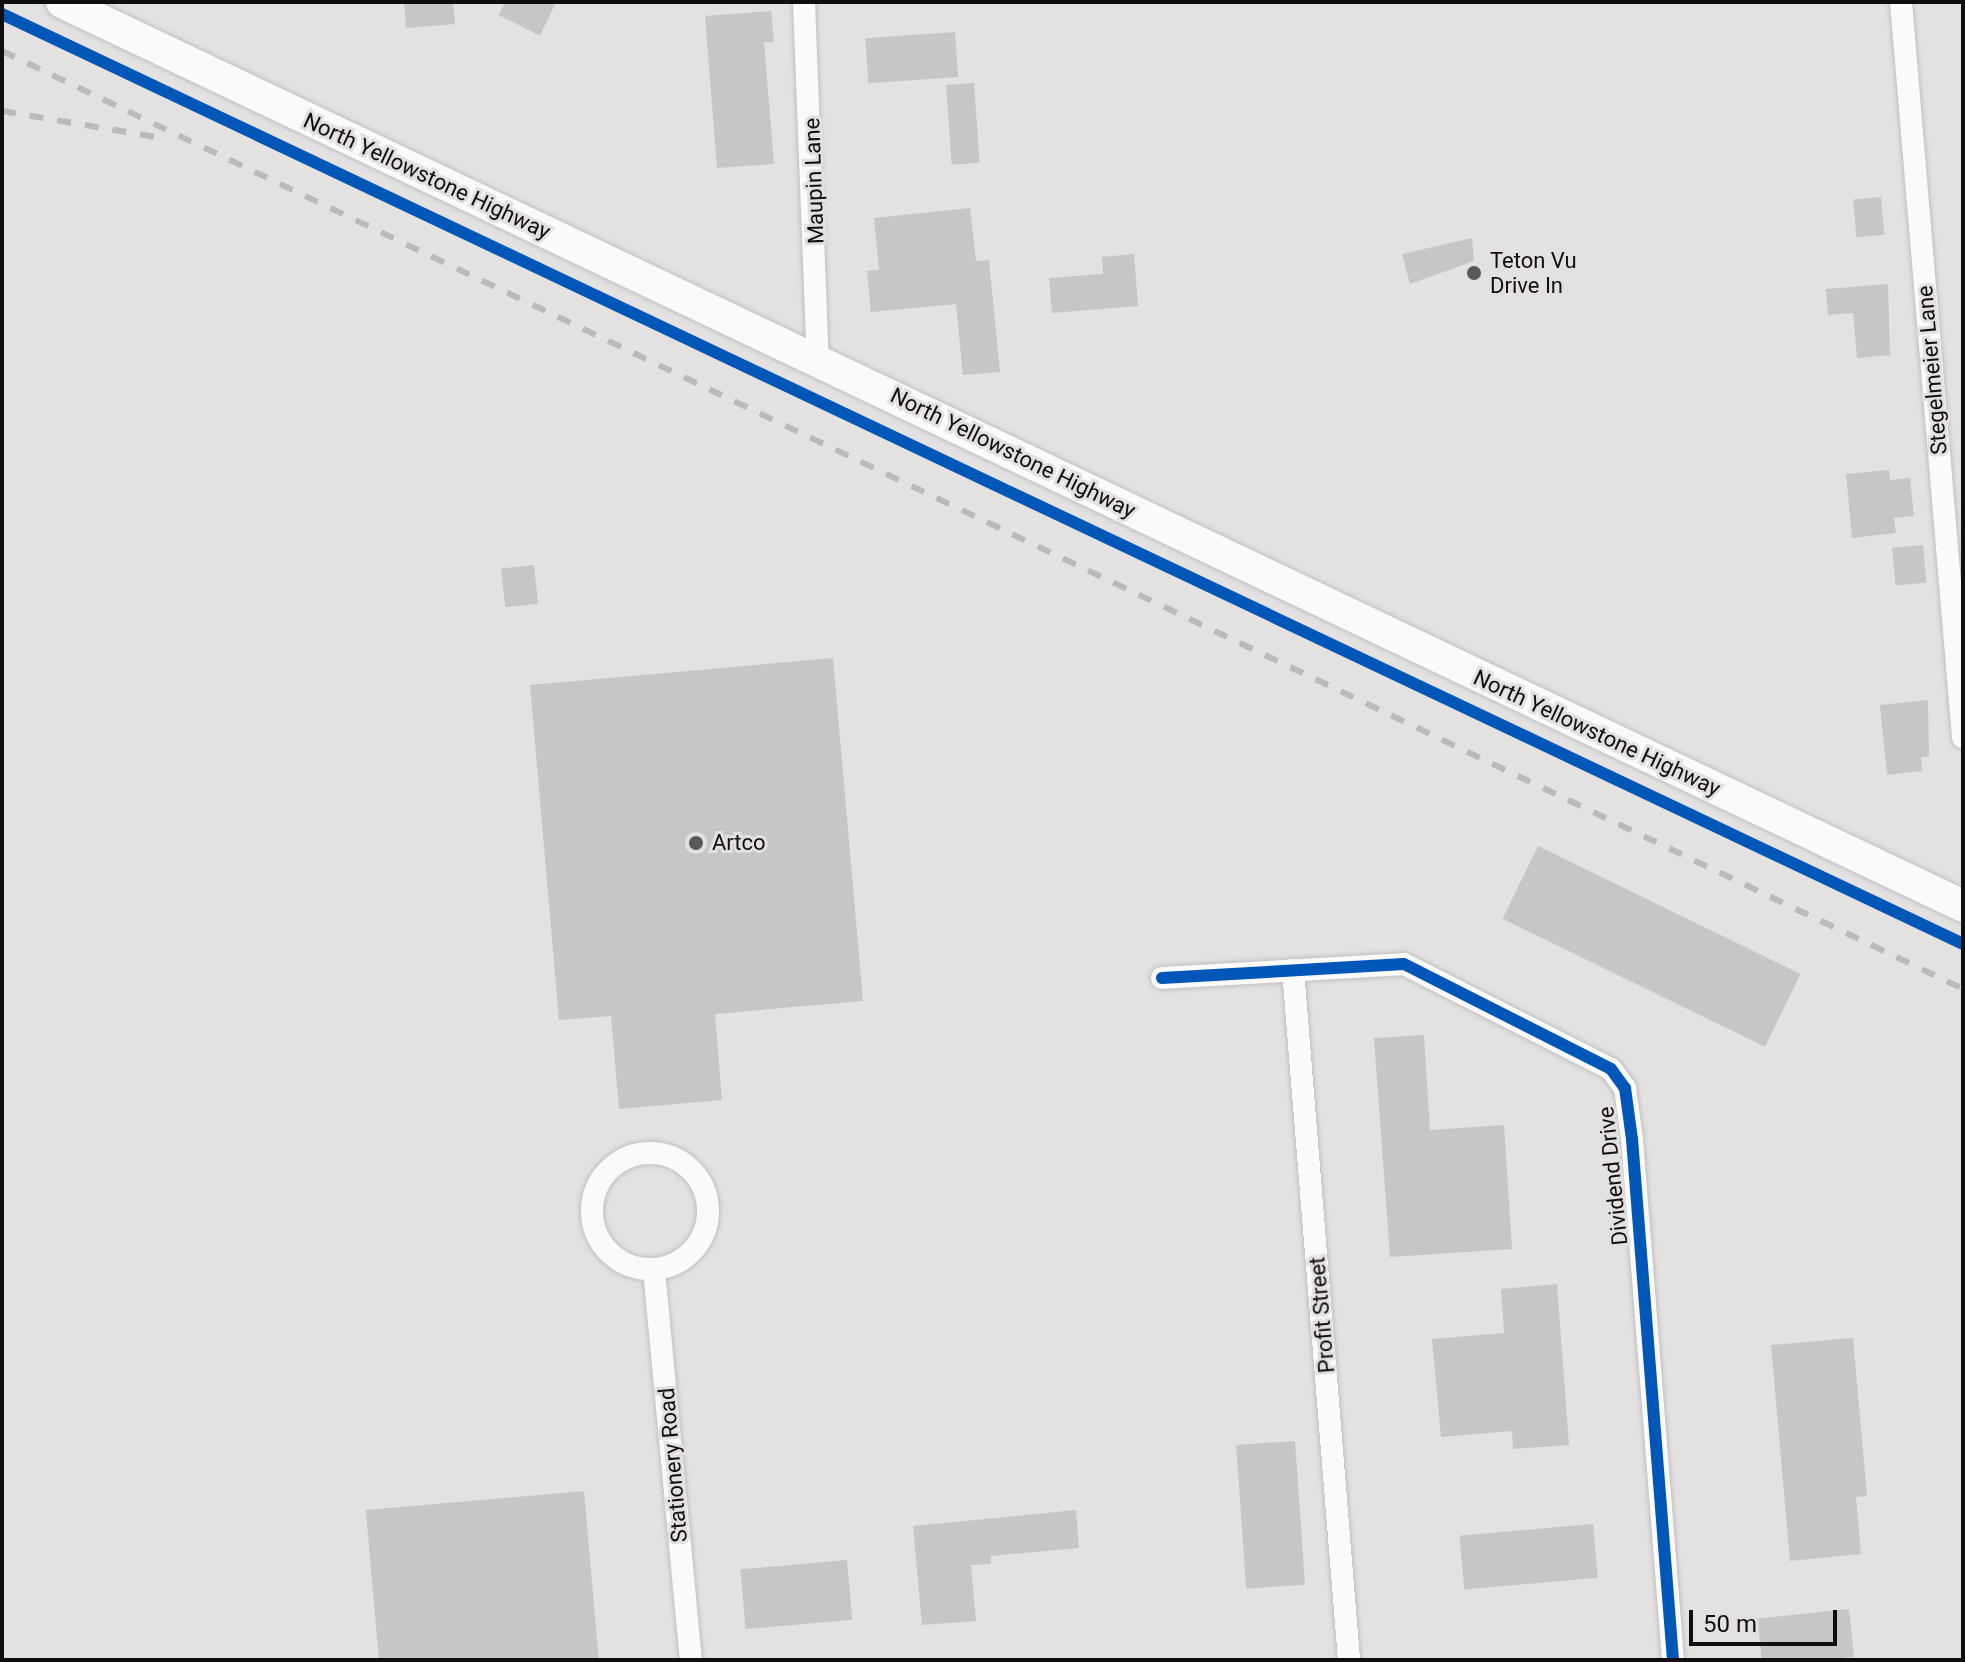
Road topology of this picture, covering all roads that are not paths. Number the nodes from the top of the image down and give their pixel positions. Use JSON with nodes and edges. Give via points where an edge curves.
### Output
{"nodes":[{"id":1,"x":62,"y":2,"type":"edge"},
{"id":2,"x":804,"y":2,"type":"edge"},
{"id":3,"x":1901,"y":2,"type":"edge"},
{"id":4,"x":818,"y":360,"type":"junction"},
{"id":5,"x":1963,"y":737,"type":"edge"},
{"id":6,"x":1963,"y":906,"type":"edge"},
{"id":7,"x":1293,"y":970,"type":"junction"},
{"id":8,"x":1162,"y":978,"type":"dead end"},
{"id":9,"x":654,"y":1270,"type":"junction"},
{"id":10,"x":691,"y":1660,"type":"edge"},
{"id":11,"x":1349,"y":1660,"type":"edge"},
{"id":12,"x":1673,"y":1660,"type":"edge"}],
"edges":[{"from":1,"to":4,"type":"main road","name":"North Yellowstone Highway"},
{"from":2,"to":4,"type":"street","name":"Maupin Lane"},
{"from":3,"to":5,"type":"street","name":"Stegelmeier Lane"},
{"from":4,"to":6,"type":"main road","name":"North Yellowstone Highway"},
{"from":7,"to":8,"type":"street","name":"Dividend Drive"},
{"from":7,"to":11,"type":"street","name":"Profit Street"},
{"from":7,"to":12,"type":"street","name":"Dividend Drive","via":[[1404,964],[1611,1069],[1625,1088]]},
{"from":9,"to":9,"type":"street","via":[[616,1259],[593,1227],[596,1188],[607,1171],[642,1153],[686,1165],[704,1187],[708,1205],[707,1224],[688,1256]]},
{"from":9,"to":10,"type":"street","name":"Stationery Road"}]}
